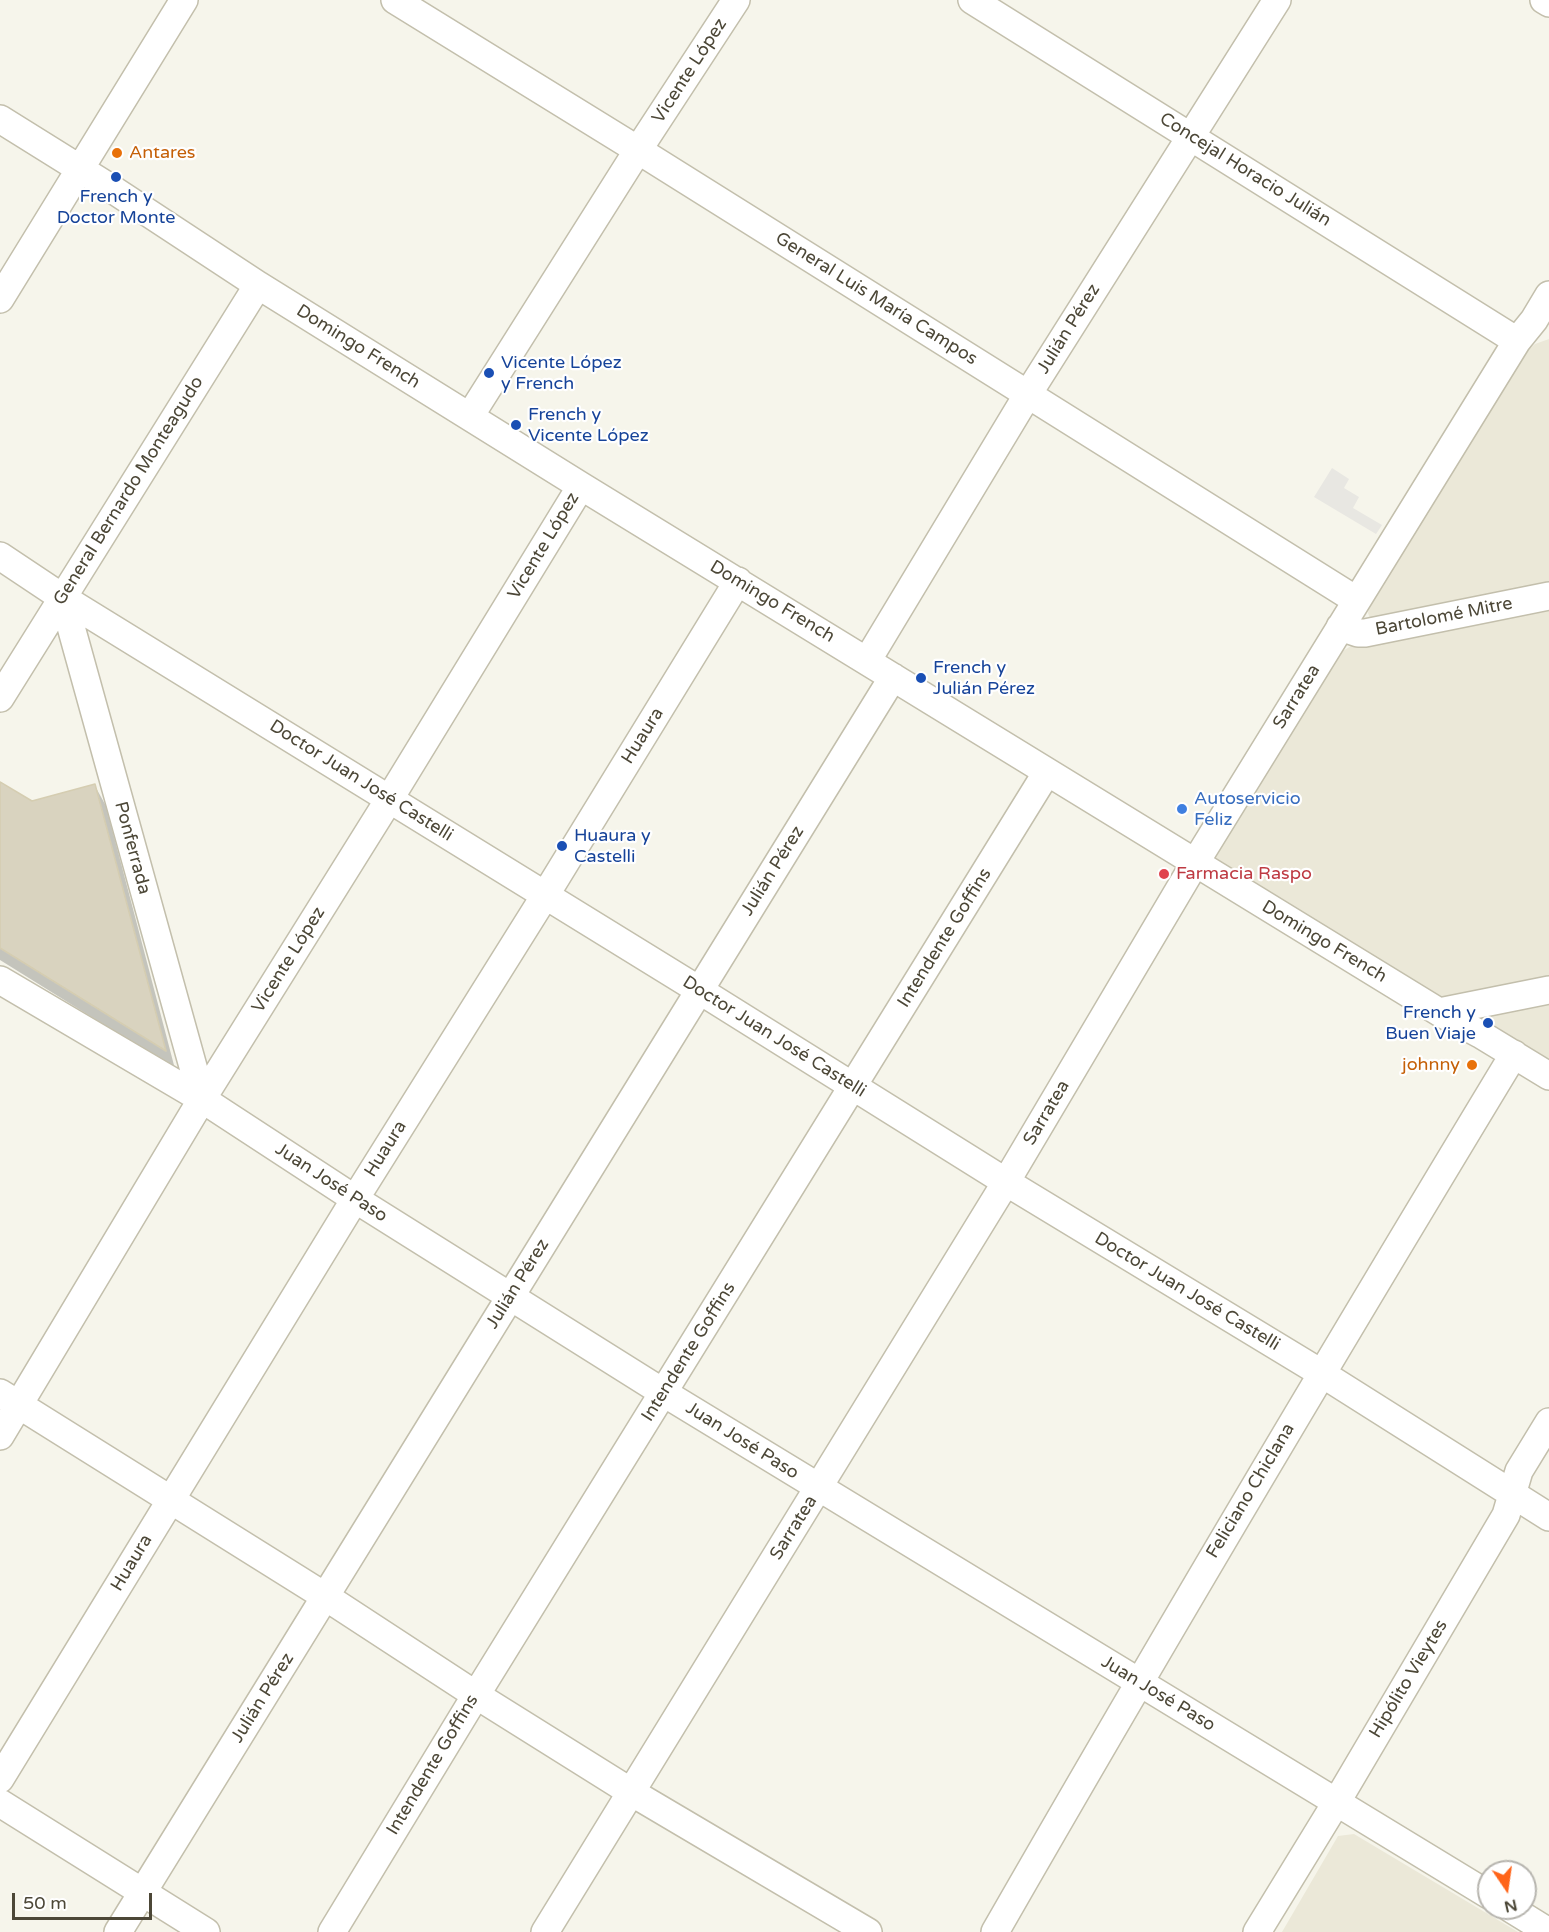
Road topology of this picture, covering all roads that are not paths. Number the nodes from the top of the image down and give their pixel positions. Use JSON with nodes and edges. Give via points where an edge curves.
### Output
{"nodes":[{"id":1,"x":184,"y":0,"type":"edge"},
{"id":2,"x":395,"y":0,"type":"edge"},
{"id":3,"x":736,"y":0,"type":"edge"},
{"id":4,"x":972,"y":0,"type":"edge"},
{"id":5,"x":1278,"y":0,"type":"edge"},
{"id":6,"x":1544,"y":0,"type":"edge"},
{"id":7,"x":1549,"y":3,"type":"edge"},
{"id":8,"x":0,"y":119,"type":"edge"},
{"id":9,"x":1191,"y":136,"type":"junction"},
{"id":10,"x":638,"y":150,"type":"junction"},
{"id":11,"x":79,"y":169,"type":"junction"},
{"id":12,"x":258,"y":285,"type":"junction"},
{"id":13,"x":1549,"y":296,"type":"edge"},
{"id":14,"x":0,"y":298,"type":"edge"},
{"id":15,"x":1541,"y":321,"type":"edge"},
{"id":16,"x":1517,"y":341,"type":"junction"},
{"id":17,"x":1028,"y":394,"type":"junction"},
{"id":18,"x":470,"y":416,"type":"junction"},
{"id":19,"x":581,"y":486,"type":"junction"},
{"id":20,"x":0,"y":556,"type":"edge"},
{"id":21,"x":738,"y":581,"type":"junction"},
{"id":22,"x":1549,"y":596,"type":"edge"},
{"id":23,"x":63,"y":597,"type":"junction"},
{"id":24,"x":1356,"y":600,"type":"junction"},
{"id":25,"x":1340,"y":627,"type":"junction"},
{"id":26,"x":867,"y":661,"type":"junction"},
{"id":27,"x":894,"y":677,"type":"junction"},
{"id":28,"x":0,"y":698,"type":"edge"},
{"id":29,"x":1047,"y":772,"type":"junction"},
{"id":30,"x":390,"y":798,"type":"junction"},
{"id":31,"x":1195,"y":863,"type":"junction"},
{"id":32,"x":546,"y":894,"type":"junction"},
{"id":33,"x":0,"y":980,"type":"edge"},
{"id":34,"x":699,"y":990,"type":"junction"},
{"id":35,"x":1549,"y":990,"type":"edge"},
{"id":36,"x":1439,"y":1012,"type":"junction"},
{"id":37,"x":1514,"y":1054,"type":"junction"},
{"id":38,"x":1549,"y":1076,"type":"edge"},
{"id":39,"x":853,"y":1086,"type":"junction"},
{"id":40,"x":202,"y":1099,"type":"junction"},
{"id":41,"x":1006,"y":1182,"type":"junction"},
{"id":42,"x":355,"y":1199,"type":"junction"},
{"id":43,"x":510,"y":1296,"type":"junction"},
{"id":44,"x":1320,"y":1373,"type":"junction"},
{"id":45,"x":664,"y":1393,"type":"junction"},
{"id":46,"x":10,"y":1399,"type":"edge"},
{"id":47,"x":1549,"y":1422,"type":"edge"},
{"id":48,"x":0,"y":1436,"type":"edge"},
{"id":49,"x":819,"y":1488,"type":"junction"},
{"id":50,"x":1512,"y":1494,"type":"junction"},
{"id":51,"x":170,"y":1501,"type":"junction"},
{"id":52,"x":1549,"y":1516,"type":"edge"},
{"id":53,"x":326,"y":1597,"type":"junction"},
{"id":54,"x":1138,"y":1682,"type":"junction"},
{"id":55,"x":476,"y":1695,"type":"junction"},
{"id":56,"x":0,"y":1779,"type":"edge"},
{"id":57,"x":631,"y":1792,"type":"junction"},
{"id":58,"x":0,"y":1803,"type":"edge"},
{"id":59,"x":1336,"y":1803,"type":"junction"},
{"id":60,"x":1477,"y":1888,"type":"edge"},
{"id":61,"x":144,"y":1892,"type":"junction"},
{"id":62,"x":1530,"y":1920,"type":"edge"},
{"id":63,"x":118,"y":1932,"type":"edge"},
{"id":64,"x":206,"y":1932,"type":"edge"},
{"id":65,"x":332,"y":1932,"type":"edge"},
{"id":66,"x":545,"y":1932,"type":"edge"},
{"id":67,"x":868,"y":1932,"type":"edge"},
{"id":68,"x":995,"y":1932,"type":"edge"},
{"id":69,"x":1257,"y":1932,"type":"edge"},
{"id":70,"x":1549,"y":1932,"type":"edge"}],
"edges":[{"from":1,"to":11,"type":"street"},
{"from":2,"to":10,"type":"street","name":"General Luis María Campos"},
{"from":3,"to":10,"type":"street","name":"Vicente López"},
{"from":4,"to":9,"type":"street","name":"Concejal Horacio Julián"},
{"from":5,"to":9,"type":"street","name":"Julián Pérez"},
{"from":6,"to":7,"type":"street"},
{"from":8,"to":11,"type":"street","name":"Domingo French"},
{"from":9,"to":16,"type":"street","name":"Concejal Horacio Julián"},
{"from":9,"to":17,"type":"street","name":"Julián Pérez"},
{"from":10,"to":17,"type":"street","name":"General Luis María Campos"},
{"from":10,"to":18,"type":"street","name":"Vicente López"},
{"from":11,"to":12,"type":"street","name":"Domingo French"},
{"from":11,"to":14,"type":"street"},
{"from":12,"to":18,"type":"street","name":"Domingo French"},
{"from":12,"to":23,"type":"street","name":"General Bernardo Monteagudo"},
{"from":13,"to":15,"type":"street","name":"Sarratea"},
{"from":15,"to":16,"type":"street","name":"Sarratea"},
{"from":16,"to":24,"type":"street","name":"Sarratea"},
{"from":17,"to":24,"type":"street","name":"General Luis María Campos"},
{"from":17,"to":26,"type":"street","name":"Julián Pérez"},
{"from":18,"to":19,"type":"street","name":"Domingo French"},
{"from":19,"to":21,"type":"street","name":"Domingo French"},
{"from":19,"to":30,"type":"street","name":"Vicente López"},
{"from":20,"to":23,"type":"street","name":"Doctor Juan José Castelli"},
{"from":21,"to":26,"type":"street","name":"Domingo French"},
{"from":21,"to":32,"type":"street","name":"Huaura"},
{"from":22,"to":25,"type":"street","name":"Bartolomé Mitre","via":[[1365,633]]},
{"from":23,"to":28,"type":"street","name":"General Bernardo Monteagudo"},
{"from":23,"to":30,"type":"street","name":"Doctor Juan José Castelli"},
{"from":23,"to":40,"type":"street","name":"Ponferrada"},
{"from":24,"to":25,"type":"street","name":"Sarratea"},
{"from":25,"to":31,"type":"street","name":"Sarratea"},
{"from":26,"to":27,"type":"street","name":"Domingo French"},
{"from":27,"to":29,"type":"street","name":"Domingo French"},
{"from":27,"to":34,"type":"street","name":"Julián Pérez"},
{"from":29,"to":31,"type":"street","name":"Domingo French"},
{"from":29,"to":39,"type":"street","name":"Intendente Goffins"},
{"from":30,"to":32,"type":"street","name":"Doctor Juan José Castelli"},
{"from":30,"to":40,"type":"street","name":"Vicente López"},
{"from":31,"to":36,"type":"street","name":"Domingo French"},
{"from":31,"to":41,"type":"street","name":"Sarratea"},
{"from":32,"to":34,"type":"street","name":"Doctor Juan José Castelli"},
{"from":32,"to":42,"type":"street","name":"Huaura"},
{"from":33,"to":40,"type":"street","name":"Juan José Paso"},
{"from":34,"to":39,"type":"street","name":"Doctor Juan José Castelli"},
{"from":34,"to":43,"type":"street","name":"Julián Pérez"},
{"from":35,"to":36,"type":"street"},
{"from":36,"to":37,"type":"street","name":"Domingo French"},
{"from":37,"to":38,"type":"street","name":"Domingo French"},
{"from":37,"to":44,"type":"street","name":"Feliciano Chiclana"},
{"from":39,"to":41,"type":"street","name":"Doctor Juan José Castelli"},
{"from":39,"to":45,"type":"street","name":"Intendente Goffins"},
{"from":40,"to":42,"type":"street","name":"Juan José Paso"},
{"from":40,"to":46,"type":"street","name":"Vicente López"},
{"from":41,"to":44,"type":"street","name":"Doctor Juan José Castelli"},
{"from":41,"to":49,"type":"street","name":"Sarratea"},
{"from":42,"to":43,"type":"street","name":"Juan José Paso"},
{"from":42,"to":51,"type":"street","name":"Huaura"},
{"from":43,"to":45,"type":"street","name":"Juan José Paso"},
{"from":43,"to":53,"type":"street","name":"Julián Pérez"},
{"from":44,"to":50,"type":"street","name":"Doctor Juan José Castelli"},
{"from":44,"to":54,"type":"street","name":"Feliciano Chiclana"},
{"from":45,"to":49,"type":"street","name":"Juan José Paso"},
{"from":45,"to":55,"type":"street","name":"Intendente Goffins"},
{"from":46,"to":48,"type":"street","name":"Vicente López"},
{"from":46,"to":51,"type":"street"},
{"from":47,"to":50,"type":"street","name":"Hipólito Vieytes","via":[[1519,1471]]},
{"from":49,"to":54,"type":"street","name":"Juan José Paso"},
{"from":49,"to":57,"type":"street","name":"Sarratea"},
{"from":50,"to":52,"type":"street","name":"Doctor Juan José Castelli"},
{"from":50,"to":59,"type":"street","name":"Hipólito Vieytes","via":[[1506,1515]]},
{"from":51,"to":53,"type":"street"},
{"from":51,"to":56,"type":"street","name":"Huaura"},
{"from":53,"to":55,"type":"street"},
{"from":53,"to":61,"type":"street","name":"Julián Pérez"},
{"from":54,"to":59,"type":"street","name":"Juan José Paso"},
{"from":54,"to":68,"type":"street","name":"Feliciano Chiclana"},
{"from":55,"to":57,"type":"street"},
{"from":55,"to":65,"type":"street","name":"Intendente Goffins"},
{"from":57,"to":66,"type":"street","name":"Sarratea"},
{"from":57,"to":67,"type":"street"},
{"from":58,"to":61,"type":"street"},
{"from":59,"to":60,"type":"street","name":"Juan José Paso"},
{"from":59,"to":69,"type":"street","name":"Hipólito Vieytes"},
{"from":61,"to":63,"type":"street","name":"Julián Pérez"},
{"from":61,"to":64,"type":"street"},
{"from":62,"to":70,"type":"street"}]}
